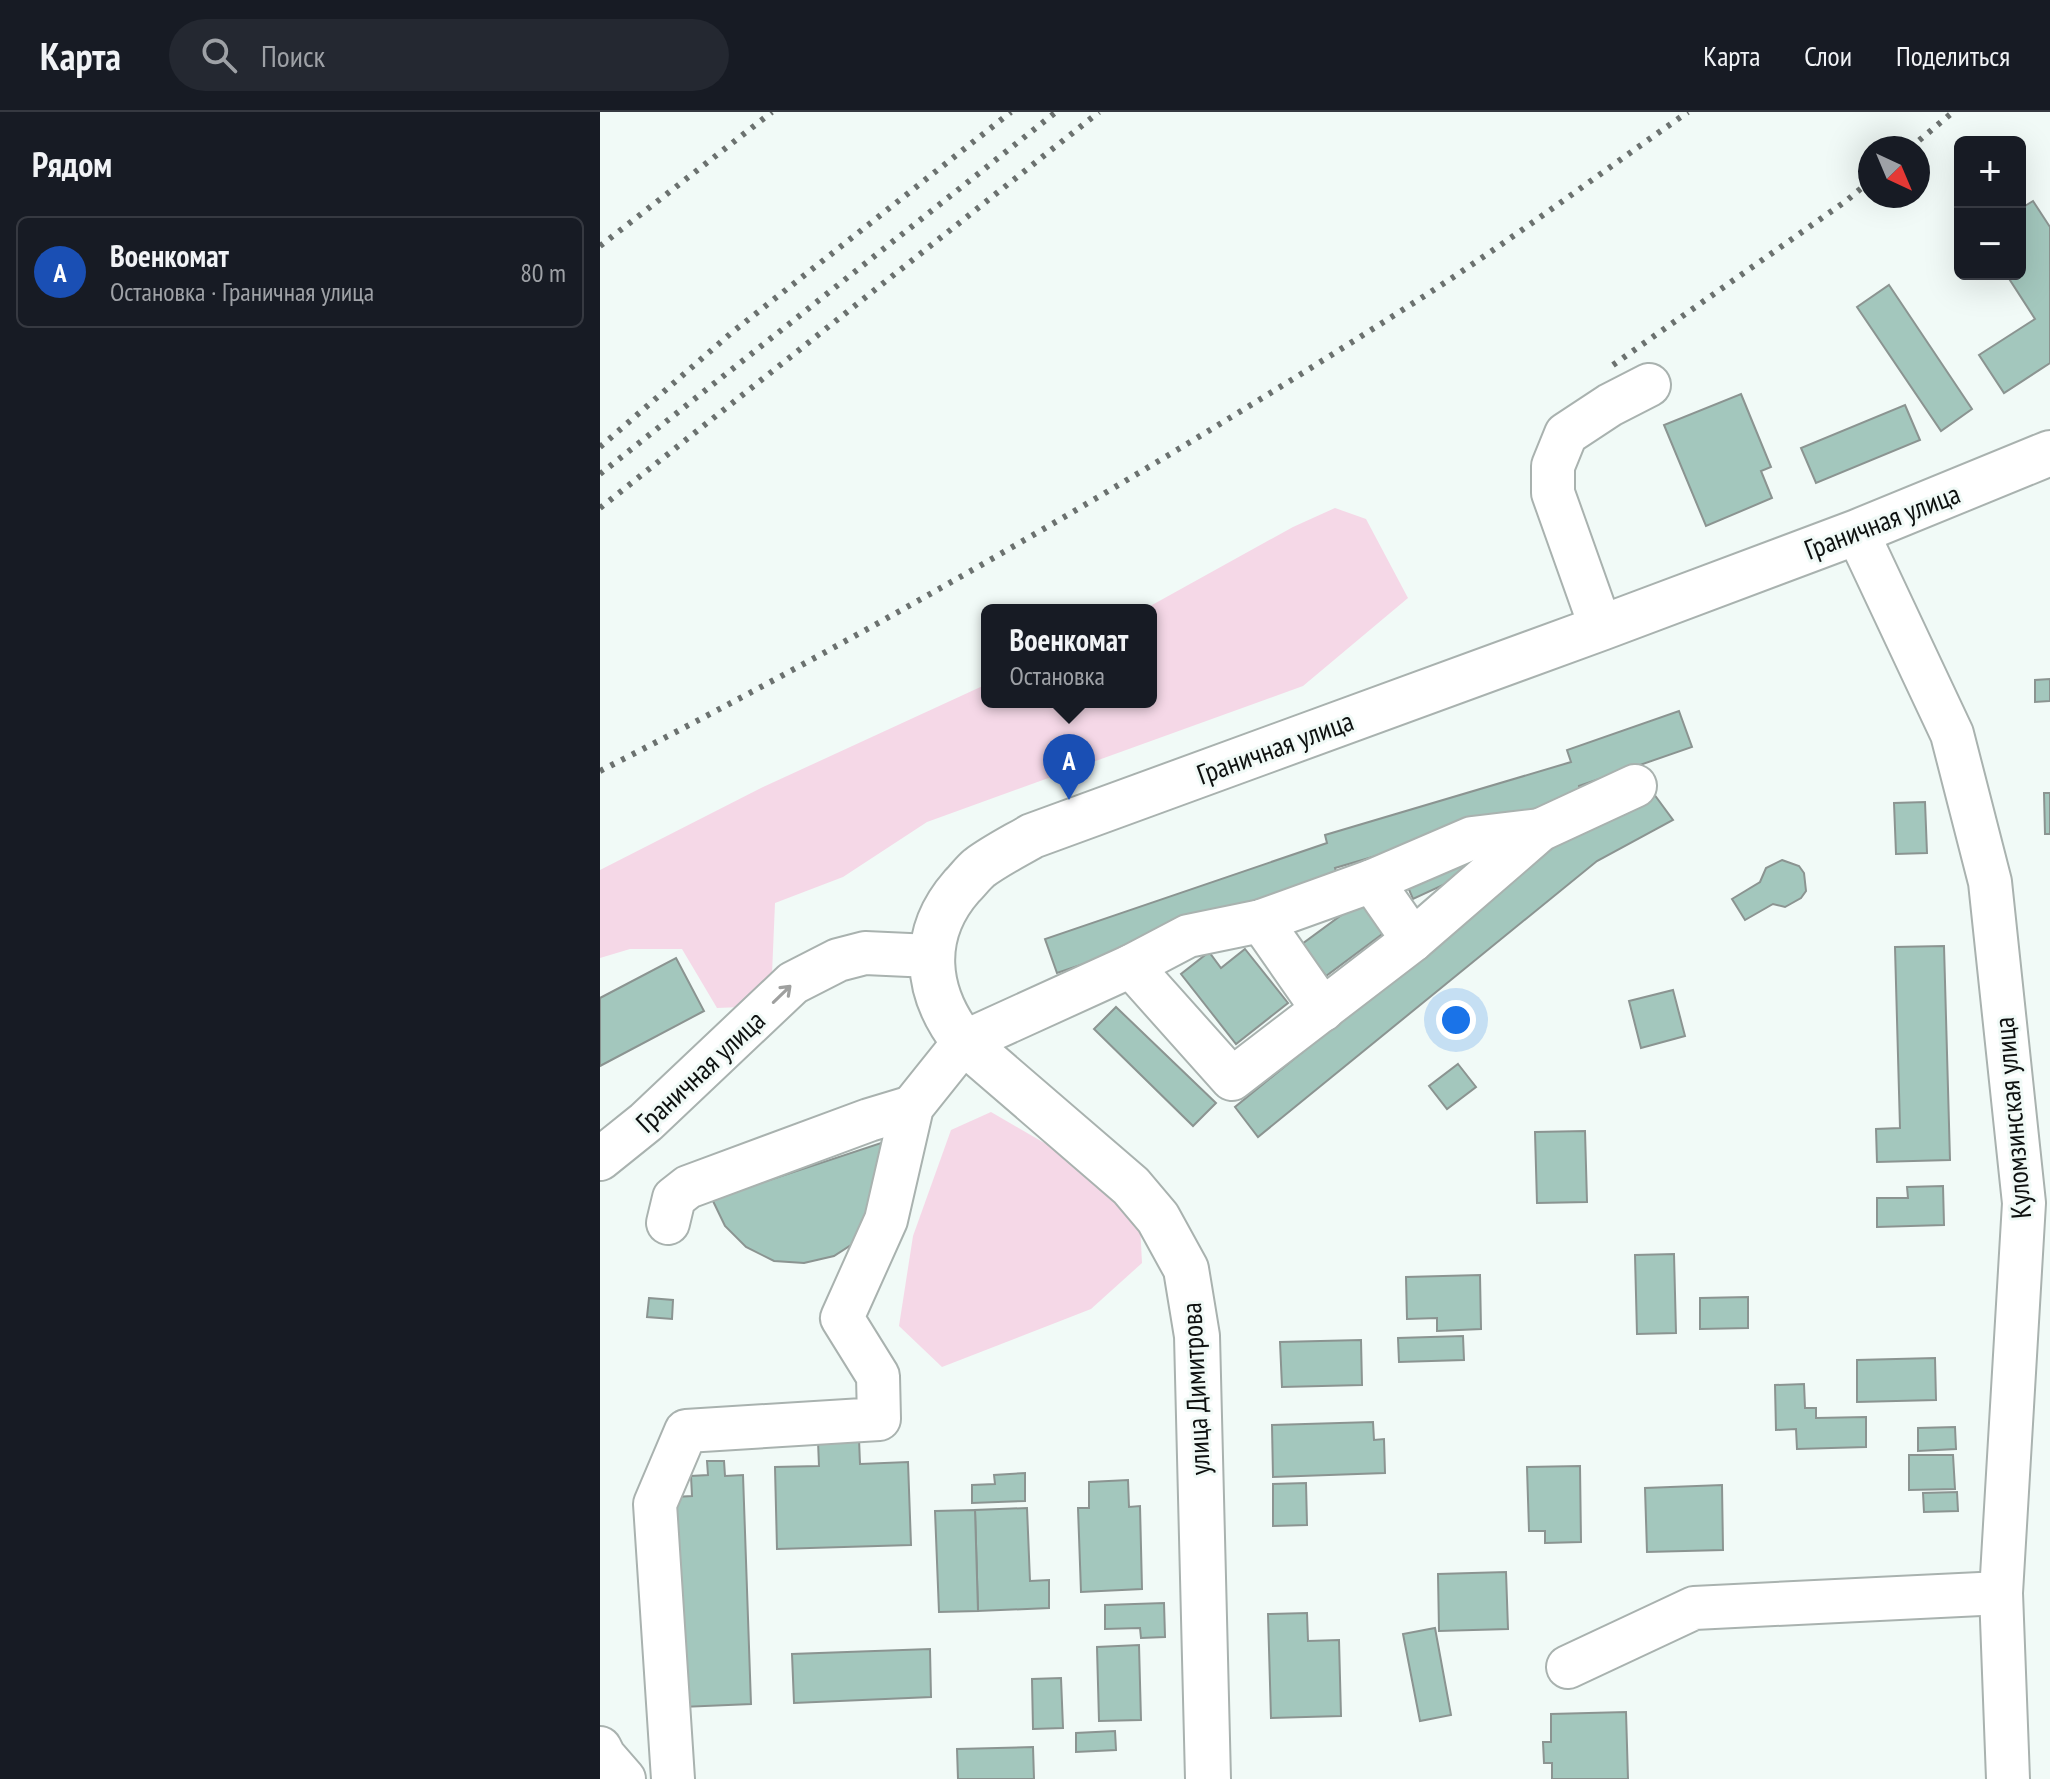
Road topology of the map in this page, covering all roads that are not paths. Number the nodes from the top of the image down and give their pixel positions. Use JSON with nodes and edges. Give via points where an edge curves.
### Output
{"nodes":[{"id":1,"x":1649,"y":385,"type":"dead end"},
{"id":2,"x":2050,"y":453,"type":"edge"},
{"id":3,"x":1857,"y":532,"type":"junction"},
{"id":4,"x":1601,"y":628,"type":"junction"},
{"id":5,"x":1635,"y":786,"type":"dead end"},
{"id":6,"x":1540,"y":830,"type":"junction"},
{"id":7,"x":1372,"y":881,"type":"junction"},
{"id":8,"x":1261,"y":921,"type":"junction"},
{"id":9,"x":1413,"y":940,"type":"junction"},
{"id":10,"x":931,"y":956,"type":"junction"},
{"id":11,"x":1131,"y":966,"type":"junction"},
{"id":12,"x":1323,"y":1010,"type":"junction"},
{"id":13,"x":964,"y":1042,"type":"junction"},
{"id":14,"x":912,"y":1107,"type":"junction"},
{"id":15,"x":600,"y":1159,"type":"edge"},
{"id":16,"x":2037,"y":1204,"type":"edge"},
{"id":17,"x":668,"y":1223,"type":"dead end"},
{"id":18,"x":2001,"y":1593,"type":"junction"},
{"id":19,"x":1568,"y":1667,"type":"dead end"},
{"id":20,"x":600,"y":1748,"type":"edge"},
{"id":21,"x":624,"y":1779,"type":"edge"},
{"id":22,"x":673,"y":1779,"type":"edge"},
{"id":23,"x":1208,"y":1779,"type":"edge"},
{"id":24,"x":2008,"y":1779,"type":"edge"}],
"edges":[{"from":1,"to":4,"type":"street","via":[[1566,434],[1553,466],[1553,493]]},
{"from":2,"to":3,"type":"main road","name":"Граничная улица"},
{"from":3,"to":4,"type":"main road","name":"Граничная улица"},
{"from":3,"to":16,"type":"street","name":"Куломзинская улица","via":[[1952,734],[1990,882]]},
{"from":4,"to":10,"type":"main road","name":"Граничная улица","via":[[1032,836],[977,869],[952,897],[936,926]]},
{"from":5,"to":6,"type":"street"},
{"from":6,"to":7,"type":"street","via":[[1472,838]]},
{"from":6,"to":9,"type":"street"},
{"from":7,"to":8,"type":"street"},
{"from":7,"to":9,"type":"street"},
{"from":8,"to":11,"type":"street","via":[[1188,936]]},
{"from":8,"to":12,"type":"street"},
{"from":9,"to":12,"type":"street"},
{"from":10,"to":13,"type":"main road","name":"улица Димитрова","via":[[948,1023]]},
{"from":15,"to":10,"type":"street","name":"Граничная улица","one_way":true,"via":[[793,983],[865,953]]},
{"from":11,"to":12,"type":"street","via":[[1232,1079]]},
{"from":11,"to":13,"type":"street"},
{"from":13,"to":14,"type":"street"},
{"from":13,"to":23,"type":"main road","name":"улица Димитрова","via":[[1131,1186],[1158,1218],[1186,1269],[1197,1336]]},
{"from":14,"to":17,"type":"street","via":[[688,1187],[674,1198]]},
{"from":14,"to":22,"type":"street","via":[[886,1220],[842,1318],[878,1376],[879,1419],[686,1431],[655,1504]]},
{"from":16,"to":18,"type":"street","name":"Куломзинская улица"},
{"from":18,"to":19,"type":"street","via":[[1694,1608]]},
{"from":18,"to":24,"type":"street","name":"Куломзинская улица"},
{"from":20,"to":21,"type":"street"}]}
